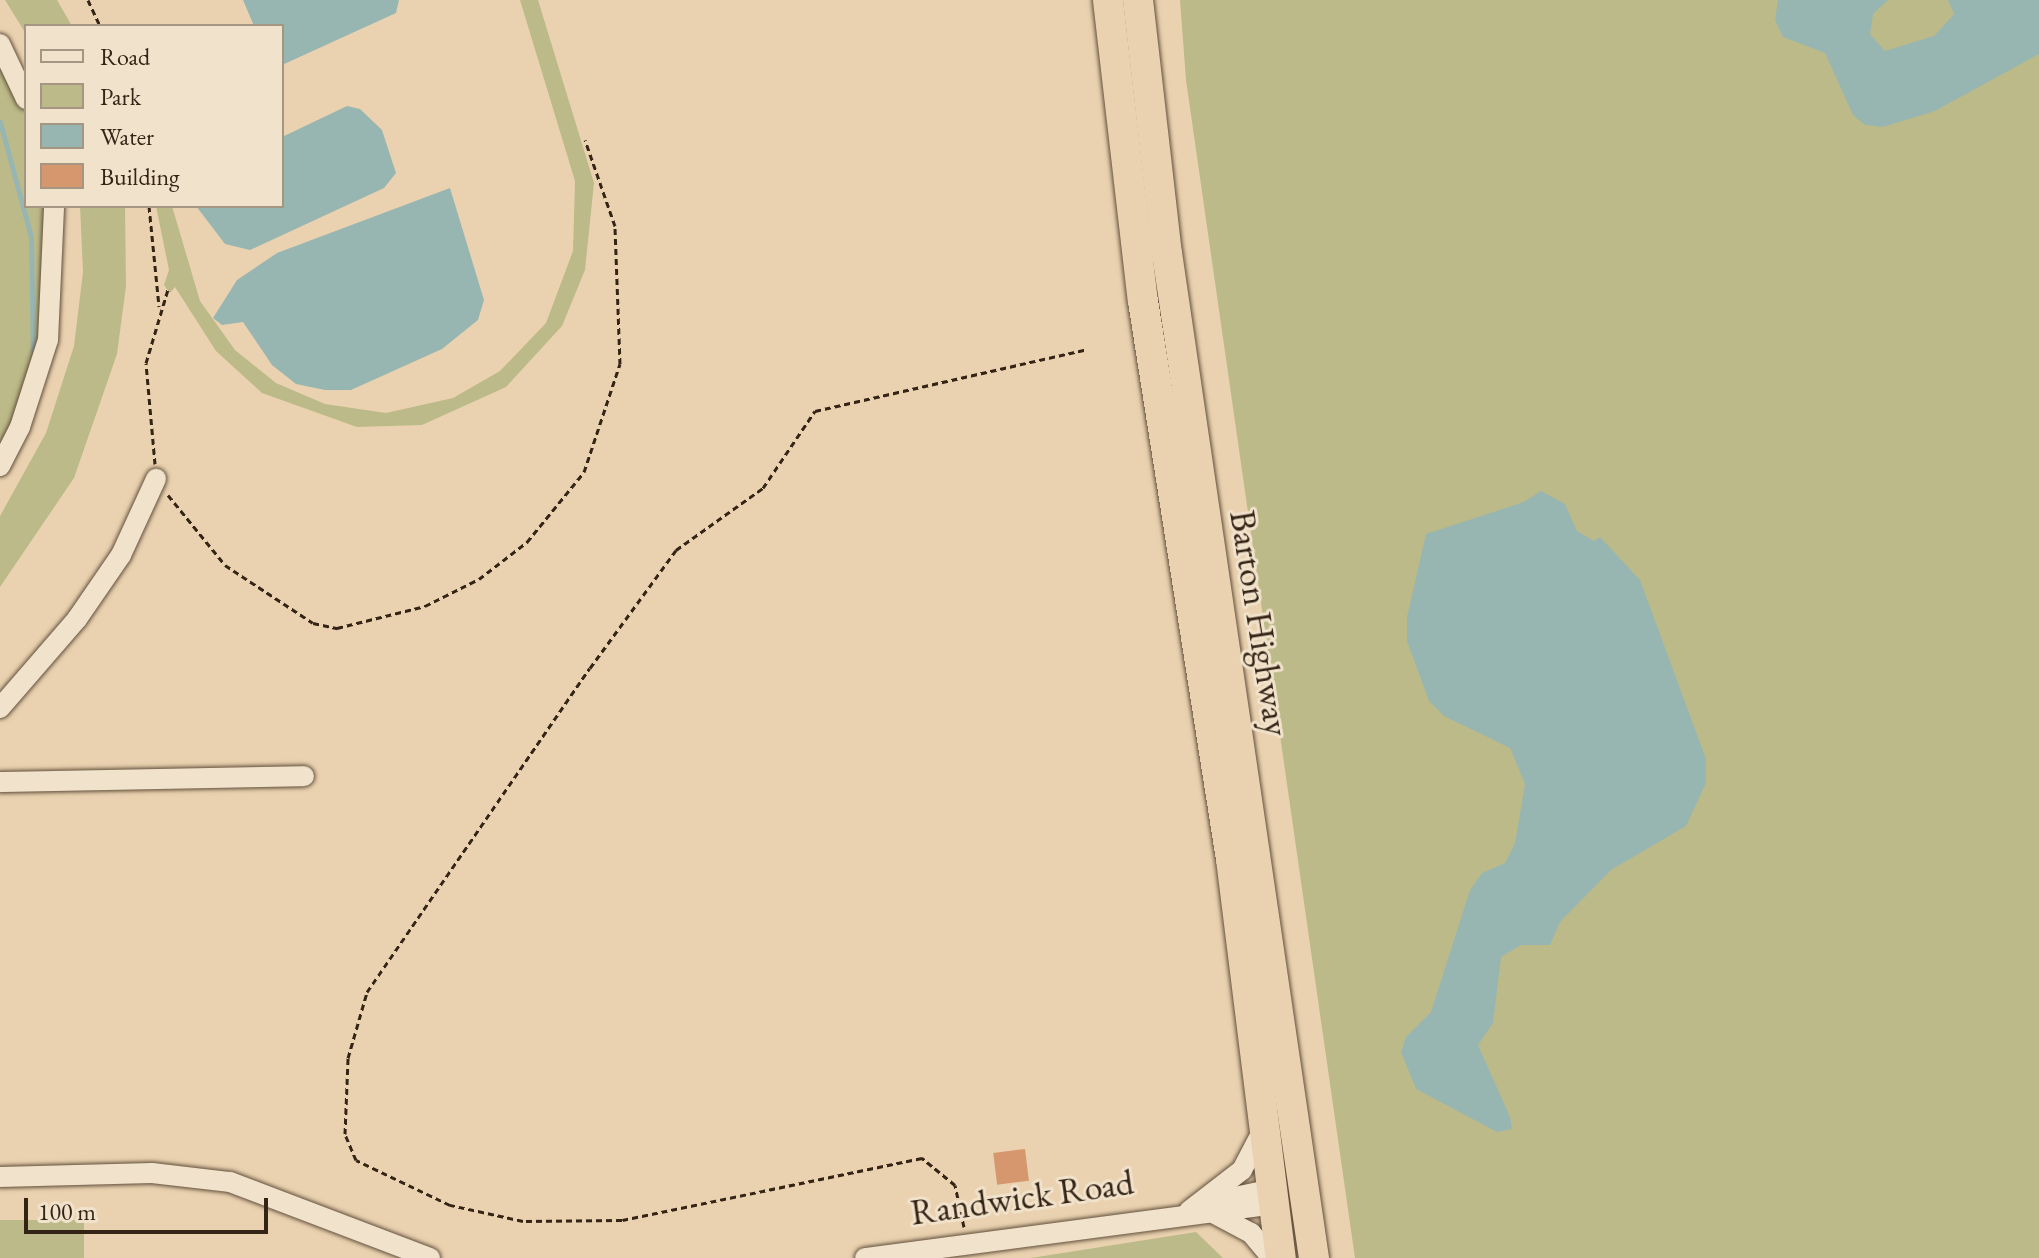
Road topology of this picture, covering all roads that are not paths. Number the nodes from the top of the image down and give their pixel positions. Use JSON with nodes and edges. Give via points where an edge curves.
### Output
{"nodes":[{"id":1,"x":1108,"y":0,"type":"edge"},
{"id":2,"x":1138,"y":0,"type":"edge"},
{"id":3,"x":0,"y":44,"type":"edge"},
{"id":4,"x":24,"y":95,"type":"edge"},
{"id":5,"x":54,"y":208,"type":"edge"},
{"id":6,"x":0,"y":466,"type":"edge"},
{"id":7,"x":156,"y":479,"type":"road end"},
{"id":8,"x":0,"y":708,"type":"edge"},
{"id":9,"x":304,"y":776,"type":"dead end"},
{"id":10,"x":0,"y":782,"type":"edge"},
{"id":11,"x":1266,"y":1121,"type":"junction"},
{"id":12,"x":0,"y":1177,"type":"edge"},
{"id":13,"x":1288,"y":1194,"type":"junction"},
{"id":14,"x":1189,"y":1211,"type":"junction"},
{"id":15,"x":430,"y":1258,"type":"edge"},
{"id":16,"x":865,"y":1258,"type":"edge"},
{"id":17,"x":1272,"y":1258,"type":"edge"},
{"id":18,"x":1281,"y":1258,"type":"edge"},
{"id":19,"x":1314,"y":1258,"type":"edge"}],
"edges":[{"from":1,"to":11,"type":"highway","name":"Barton Highway","via":[[1143,301]]},
{"from":2,"to":13,"type":"highway","name":"Barton Highway"},
{"from":3,"to":4,"type":"street"},
{"from":5,"to":6,"type":"street","via":[[48,340],[20,427]]},
{"from":7,"to":8,"type":"street","via":[[121,555],[77,619]]},
{"from":9,"to":10,"type":"street"},
{"from":11,"to":13,"type":"highway","name":"Barton Highway"},
{"from":11,"to":14,"type":"street","via":[[1242,1170]]},
{"from":12,"to":15,"type":"street","via":[[152,1173],[230,1182]]},
{"from":13,"to":14,"type":"street","name":"Randwick Road"},
{"from":13,"to":18,"type":"highway","name":"Barton Highway"},
{"from":13,"to":19,"type":"highway","name":"Barton Highway"},
{"from":14,"to":16,"type":"street","name":"Randwick Road"},
{"from":14,"to":17,"type":"street","via":[[1236,1223]]}]}
